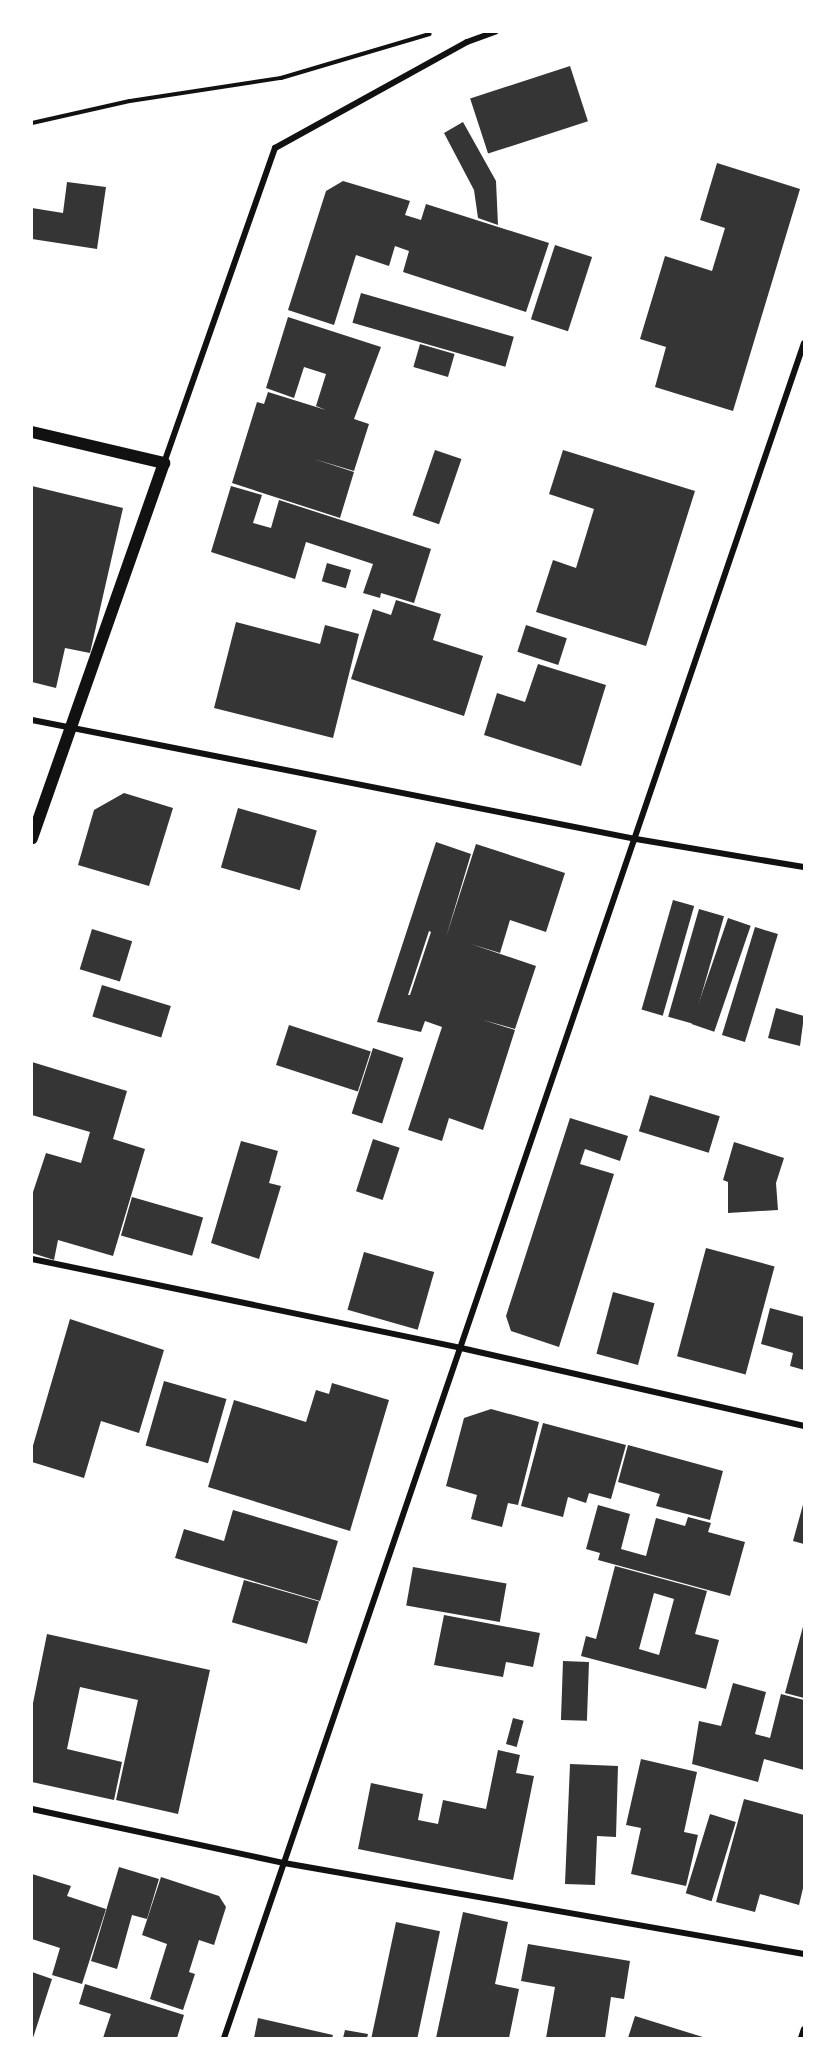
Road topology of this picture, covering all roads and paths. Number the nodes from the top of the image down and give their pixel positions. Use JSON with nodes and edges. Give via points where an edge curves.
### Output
{"nodes":[{"id":1,"x":437,"y":32,"type":"edge"},
{"id":2,"x":495,"y":32,"type":"edge"},
{"id":3,"x":32,"y":123,"type":"edge"},
{"id":4,"x":804,"y":343,"type":"edge"},
{"id":5,"x":32,"y":432,"type":"edge"},
{"id":6,"x":164,"y":463,"type":"junction"},
{"id":7,"x":32,"y":720,"type":"edge"},
{"id":8,"x":71,"y":728,"type":"junction"},
{"id":9,"x":32,"y":838,"type":"edge"},
{"id":10,"x":636,"y":839,"type":"junction"},
{"id":11,"x":804,"y":867,"type":"edge"},
{"id":12,"x":32,"y":1259,"type":"edge"},
{"id":13,"x":461,"y":1348,"type":"junction"},
{"id":14,"x":804,"y":1426,"type":"edge"},
{"id":15,"x":32,"y":1809,"type":"edge"},
{"id":16,"x":284,"y":1863,"type":"junction"},
{"id":17,"x":804,"y":1954,"type":"edge"},
{"id":18,"x":804,"y":2029,"type":"edge"},
{"id":19,"x":224,"y":2038,"type":"edge"},
{"id":20,"x":801,"y":2038,"type":"edge"}],
"edges":[{"from":1,"to":3,"type":"path","via":[[281,78],[130,101]]},
{"from":2,"to":6,"type":"street","via":[[467,42],[275,148]]},
{"from":4,"to":10,"type":"street"},
{"from":5,"to":6,"type":"main road"},
{"from":6,"to":8,"type":"main road"},
{"from":7,"to":8,"type":"street"},
{"from":8,"to":9,"type":"main road"},
{"from":8,"to":10,"type":"street"},
{"from":10,"to":11,"type":"street"},
{"from":10,"to":13,"type":"street"},
{"from":12,"to":13,"type":"street"},
{"from":13,"to":14,"type":"street"},
{"from":13,"to":16,"type":"street"},
{"from":15,"to":16,"type":"street"},
{"from":16,"to":17,"type":"street"},
{"from":16,"to":19,"type":"street"},
{"from":18,"to":20,"type":"street"}]}
